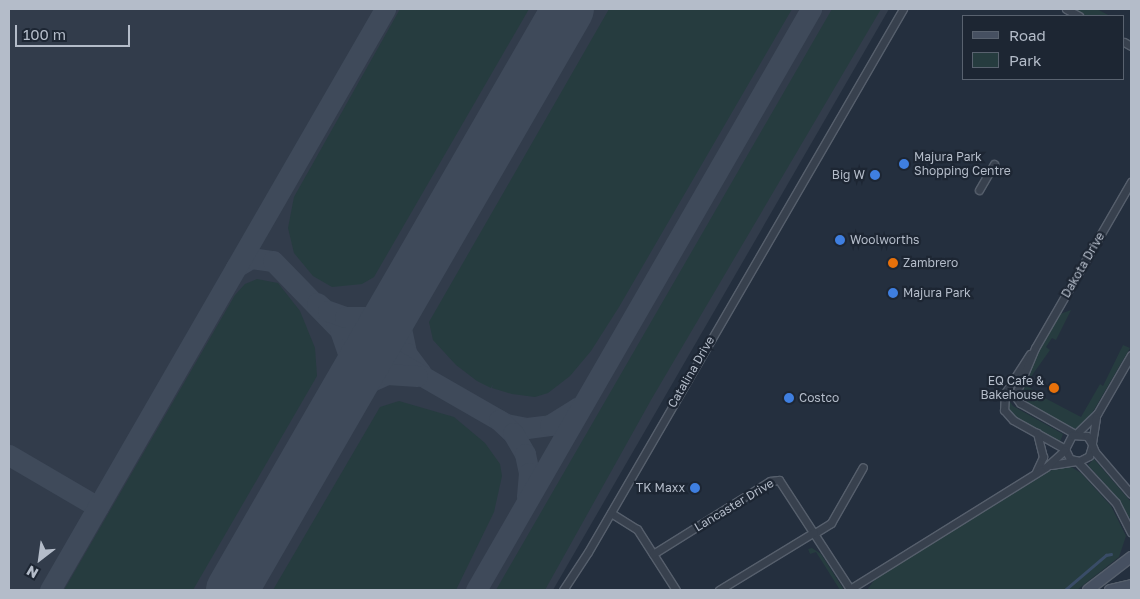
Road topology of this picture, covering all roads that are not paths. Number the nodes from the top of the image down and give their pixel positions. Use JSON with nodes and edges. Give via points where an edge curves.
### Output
{"nodes":[{"id":1,"x":903,"y":9,"type":"edge"},
{"id":2,"x":1066,"y":9,"type":"edge"},
{"id":3,"x":1077,"y":15,"type":"edge"},
{"id":4,"x":994,"y":164,"type":"dead end"},
{"id":5,"x":1131,"y":182,"type":"edge"},
{"id":6,"x":979,"y":190,"type":"dead end"},
{"id":7,"x":1035,"y":348,"type":"junction"},
{"id":8,"x":1131,"y":355,"type":"edge"},
{"id":9,"x":1097,"y":414,"type":"junction"},
{"id":10,"x":1036,"y":433,"type":"junction"},
{"id":11,"x":1076,"y":433,"type":"junction"},
{"id":12,"x":1092,"y":445,"type":"junction"},
{"id":13,"x":1065,"y":450,"type":"junction"},
{"id":14,"x":1076,"y":461,"type":"junction"},
{"id":15,"x":863,"y":467,"type":"dead end"},
{"id":16,"x":1046,"y":467,"type":"junction"},
{"id":17,"x":1033,"y":475,"type":"junction"},
{"id":18,"x":1131,"y":494,"type":"edge"},
{"id":19,"x":611,"y":512,"type":"junction"},
{"id":20,"x":815,"y":532,"type":"junction"},
{"id":21,"x":1131,"y":532,"type":"edge"},
{"id":22,"x":653,"y":554,"type":"junction"},
{"id":23,"x":1131,"y":557,"type":"edge"},
{"id":24,"x":1131,"y":585,"type":"edge"},
{"id":25,"x":563,"y":590,"type":"edge"},
{"id":26,"x":676,"y":590,"type":"edge"},
{"id":27,"x":720,"y":590,"type":"edge"},
{"id":28,"x":1088,"y":590,"type":"edge"},
{"id":29,"x":1110,"y":590,"type":"edge"}],
"edges":[{"from":1,"to":19,"type":"street","name":"Catalina Drive"},
{"from":2,"to":3,"type":"street"},
{"from":4,"to":6,"type":"street"},
{"from":5,"to":7,"type":"street","name":"Dakota Drive"},
{"from":7,"to":10,"type":"street","via":[[1017,371],[1002,403],[1010,418]]},
{"from":7,"to":11,"type":"street","via":[[1015,398]]},
{"from":8,"to":9,"type":"street"},
{"from":9,"to":11,"type":"street"},
{"from":9,"to":12,"type":"street"},
{"from":10,"to":13,"type":"street"},
{"from":10,"to":17,"type":"street","via":[[1043,457]]},
{"from":11,"to":12,"type":"street","via":[[1087,436]]},
{"from":11,"to":13,"type":"street","via":[[1067,439]]},
{"from":12,"to":14,"type":"street","via":[[1088,458]]},
{"from":12,"to":18,"type":"street"},
{"from":13,"to":14,"type":"street"},
{"from":13,"to":16,"type":"street"},
{"from":14,"to":16,"type":"street"},
{"from":14,"to":21,"type":"street","via":[[1116,504]]},
{"from":15,"to":20,"type":"street","via":[[831,523]]},
{"from":16,"to":17,"type":"street"},
{"from":17,"to":20,"type":"street","name":"Lancaster Drive","via":[[850,589]]},
{"from":19,"to":22,"type":"street","via":[[637,529]]},
{"from":19,"to":25,"type":"street","name":"Catalina Drive"},
{"from":20,"to":22,"type":"street","name":"Lancaster Drive","via":[[783,482],[774,479]]},
{"from":20,"to":27,"type":"street"},
{"from":22,"to":26,"type":"street"},
{"from":23,"to":28,"type":"main road"},
{"from":24,"to":29,"type":"main road"}]}
